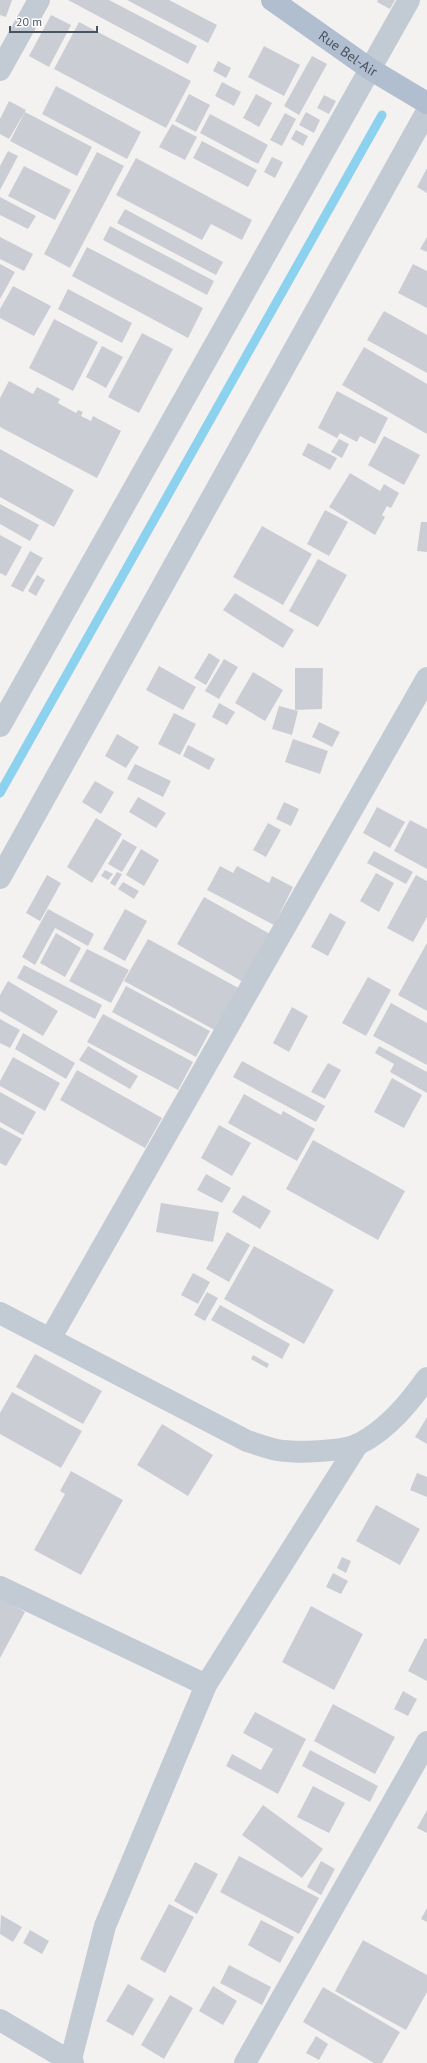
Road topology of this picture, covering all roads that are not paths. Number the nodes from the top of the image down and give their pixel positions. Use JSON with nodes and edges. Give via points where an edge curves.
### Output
{"nodes":[{"id":1,"x":39,"y":0,"type":"edge"},
{"id":2,"x":272,"y":0,"type":"edge"},
{"id":3,"x":409,"y":0,"type":"edge"},
{"id":4,"x":370,"y":69,"type":"junction"},
{"id":5,"x":0,"y":70,"type":"edge"},
{"id":6,"x":427,"y":103,"type":"edge"},
{"id":7,"x":427,"y":111,"type":"edge"},
{"id":8,"x":427,"y":678,"type":"edge"},
{"id":9,"x":0,"y":726,"type":"edge"},
{"id":10,"x":0,"y":878,"type":"edge"},
{"id":11,"x":0,"y":1313,"type":"edge"},
{"id":12,"x":50,"y":1340,"type":"junction"},
{"id":13,"x":427,"y":1378,"type":"edge"},
{"id":14,"x":358,"y":1444,"type":"junction"},
{"id":15,"x":0,"y":1587,"type":"edge"},
{"id":16,"x":206,"y":1685,"type":"junction"},
{"id":17,"x":427,"y":1742,"type":"edge"},
{"id":18,"x":0,"y":2020,"type":"edge"},
{"id":19,"x":71,"y":2063,"type":"edge"},
{"id":20,"x":245,"y":2063,"type":"edge"}],
"edges":[{"from":1,"to":5,"type":"street"},
{"from":2,"to":4,"type":"main road","name":"Rue Bel-Air"},
{"from":3,"to":4,"type":"street"},
{"from":4,"to":6,"type":"main road","name":"Rue Bel-Air"},
{"from":4,"to":9,"type":"street"},
{"from":7,"to":10,"type":"street"},
{"from":8,"to":12,"type":"street"},
{"from":11,"to":12,"type":"street"},
{"from":12,"to":14,"type":"street","via":[[247,1441],[278,1450],[333,1450]]},
{"from":13,"to":14,"type":"street","via":[[408,1404],[381,1429]]},
{"from":14,"to":16,"type":"street"},
{"from":15,"to":16,"type":"street"},
{"from":16,"to":19,"type":"street","via":[[105,1926]]},
{"from":17,"to":20,"type":"street"},
{"from":18,"to":19,"type":"street"}]}
